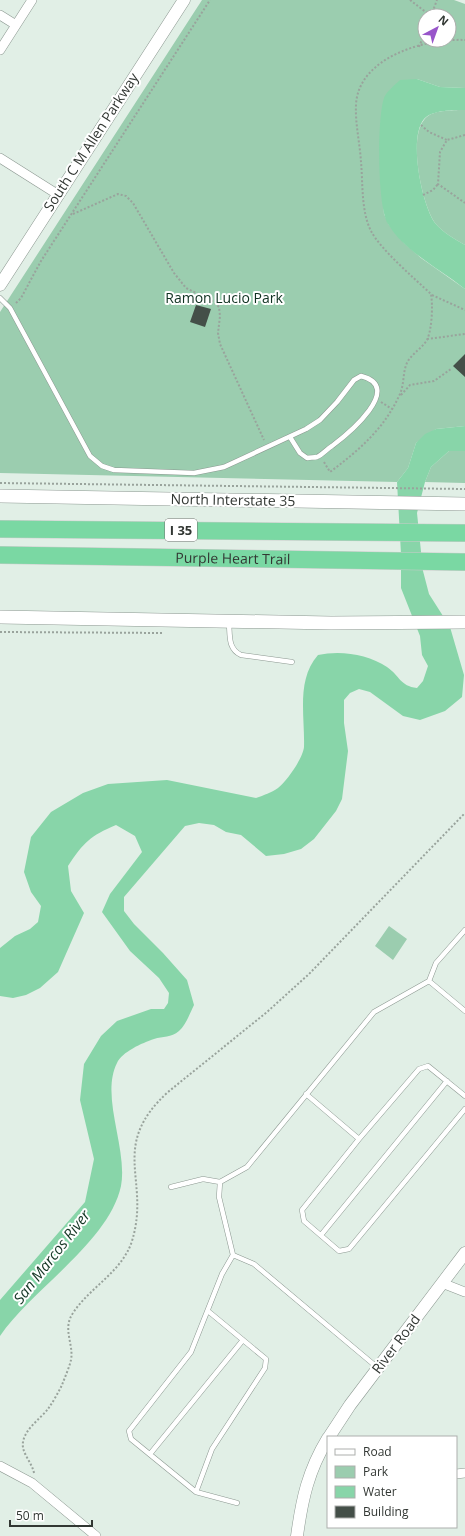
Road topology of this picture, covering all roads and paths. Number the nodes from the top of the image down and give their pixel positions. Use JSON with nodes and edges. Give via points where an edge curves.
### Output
{"nodes":[{"id":1,"x":32,"y":0,"type":"edge"},
{"id":2,"x":210,"y":0,"type":"edge"},
{"id":3,"x":410,"y":0,"type":"edge"},
{"id":4,"x":180,"y":2,"type":"edge"},
{"id":5,"x":420,"y":8,"type":"edge"},
{"id":6,"x":0,"y":15,"type":"edge"},
{"id":7,"x":16,"y":25,"type":"junction"},
{"id":8,"x":417,"y":48,"type":"edge"},
{"id":9,"x":0,"y":50,"type":"edge"},
{"id":10,"x":421,"y":125,"type":"dead end"},
{"id":11,"x":465,"y":135,"type":"edge"},
{"id":12,"x":447,"y":140,"type":"junction"},
{"id":13,"x":0,"y":158,"type":"edge"},
{"id":14,"x":438,"y":184,"type":"junction"},
{"id":15,"x":57,"y":194,"type":"junction"},
{"id":16,"x":423,"y":194,"type":"dead end"},
{"id":17,"x":465,"y":203,"type":"edge"},
{"id":18,"x":72,"y":214,"type":"junction"},
{"id":19,"x":0,"y":285,"type":"edge"},
{"id":20,"x":431,"y":294,"type":"junction"},
{"id":21,"x":0,"y":298,"type":"edge"},
{"id":22,"x":10,"y":308,"type":"junction"},
{"id":23,"x":465,"y":310,"type":"edge"},
{"id":24,"x":465,"y":334,"type":"edge"},
{"id":25,"x":427,"y":339,"type":"junction"},
{"id":26,"x":451,"y":369,"type":"dead end"},
{"id":27,"x":400,"y":396,"type":"junction"},
{"id":28,"x":376,"y":400,"type":"junction"},
{"id":29,"x":392,"y":409,"type":"junction"},
{"id":30,"x":290,"y":437,"type":"junction"},
{"id":31,"x":267,"y":448,"type":"junction"},
{"id":32,"x":319,"y":455,"type":"junction"},
{"id":33,"x":0,"y":483,"type":"edge"},
{"id":34,"x":465,"y":489,"type":"edge"},
{"id":35,"x":0,"y":496,"type":"edge"},
{"id":36,"x":465,"y":504,"type":"edge"},
{"id":37,"x":0,"y":529,"type":"edge"},
{"id":38,"x":465,"y":533,"type":"edge"},
{"id":39,"x":0,"y":555,"type":"edge"},
{"id":40,"x":465,"y":562,"type":"edge"},
{"id":41,"x":0,"y":617,"type":"edge"},
{"id":42,"x":229,"y":621,"type":"junction"},
{"id":43,"x":465,"y":622,"type":"edge"},
{"id":44,"x":292,"y":662,"type":"dead end"},
{"id":45,"x":465,"y":813,"type":"edge"},
{"id":46,"x":465,"y":930,"type":"edge"},
{"id":47,"x":429,"y":982,"type":"junction"},
{"id":48,"x":465,"y":1011,"type":"edge"},
{"id":49,"x":447,"y":1081,"type":"junction"},
{"id":50,"x":306,"y":1094,"type":"junction"},
{"id":51,"x":465,"y":1096,"type":"edge"},
{"id":52,"x":465,"y":1109,"type":"edge"},
{"id":53,"x":359,"y":1139,"type":"junction"},
{"id":54,"x":220,"y":1182,"type":"junction"},
{"id":55,"x":172,"y":1187,"type":"dead end"},
{"id":56,"x":320,"y":1235,"type":"junction"},
{"id":57,"x":465,"y":1253,"type":"edge"},
{"id":58,"x":233,"y":1254,"type":"junction"},
{"id":59,"x":442,"y":1283,"type":"junction"},
{"id":60,"x":465,"y":1292,"type":"edge"},
{"id":61,"x":208,"y":1311,"type":"junction"},
{"id":62,"x":243,"y":1340,"type":"junction"},
{"id":63,"x":378,"y":1368,"type":"junction"},
{"id":64,"x":331,"y":1436,"type":"edge"},
{"id":65,"x":327,"y":1442,"type":"edge"},
{"id":66,"x":150,"y":1454,"type":"junction"},
{"id":67,"x":0,"y":1466,"type":"edge"},
{"id":68,"x":32,"y":1483,"type":"junction"},
{"id":69,"x":196,"y":1492,"type":"junction"},
{"id":70,"x":237,"y":1503,"type":"dead end"},
{"id":71,"x":96,"y":1536,"type":"edge"},
{"id":72,"x":297,"y":1536,"type":"edge"}],
"edges":[{"from":1,"to":7,"type":"street"},
{"from":2,"to":18,"type":"path"},
{"from":3,"to":5,"type":"path"},
{"from":4,"to":15,"type":"street","name":"South C M Allen Parkway"},
{"from":6,"to":7,"type":"street"},
{"from":7,"to":9,"type":"street"},
{"from":8,"to":20,"type":"path","via":[[387,59],[369,74],[360,88],[356,105],[365,211],[371,231],[382,246]]},
{"from":10,"to":12,"type":"path","via":[[429,132]]},
{"from":11,"to":12,"type":"path"},
{"from":12,"to":14,"type":"path","via":[[440,152]]},
{"from":13,"to":15,"type":"street"},
{"from":14,"to":16,"type":"path","via":[[433,190]]},
{"from":14,"to":17,"type":"path"},
{"from":15,"to":19,"type":"street","name":"South C M Allen Parkway"},
{"from":18,"to":22,"type":"path","via":[[21,298]]},
{"from":18,"to":31,"type":"path","via":[[118,194],[126,196],[133,203],[174,273],[186,288],[219,307],[220,344]]},
{"from":20,"to":23,"type":"path"},
{"from":20,"to":25,"type":"path"},
{"from":21,"to":22,"type":"lane"},
{"from":22,"to":31,"type":"lane","via":[[90,456],[102,466],[114,470],[194,472],[224,467]]},
{"from":24,"to":25,"type":"path"},
{"from":25,"to":27,"type":"path","via":[[407,363]]},
{"from":26,"to":27,"type":"path","via":[[434,381],[410,385]]},
{"from":27,"to":29,"type":"path"},
{"from":28,"to":29,"type":"path"},
{"from":28,"to":30,"type":"lane","via":[[378,394],[375,384],[369,378],[361,376],[354,380],[320,420]]},
{"from":28,"to":32,"type":"lane","via":[[347,435]]},
{"from":29,"to":32,"type":"path","via":[[370,440],[330,472]]},
{"from":30,"to":31,"type":"lane"},
{"from":30,"to":32,"type":"lane","via":[[300,453],[307,458]]},
{"from":33,"to":34,"type":"path"},
{"from":35,"to":36,"type":"main road","name":"North Interstate 35"},
{"from":37,"to":38,"type":"highway","name":"Purple Heart Trail","number":"I 35"},
{"from":39,"to":40,"type":"highway","name":"Purple Heart Trail","number":"I 35"},
{"from":41,"to":42,"type":"main road"},
{"from":42,"to":43,"type":"main road"},
{"from":42,"to":44,"type":"lane","via":[[231,646],[235,652]]},
{"from":45,"to":68,"type":"path","via":[[309,974],[163,1097],[143,1121],[135,1142],[138,1214],[132,1242],[120,1262],[73,1312],[68,1324],[72,1359],[61,1387],[48,1408],[26,1432],[23,1442],[24,1451],[33,1466],[35,1477]]},
{"from":46,"to":47,"type":"lane","via":[[436,963]]},
{"from":47,"to":48,"type":"lane"},
{"from":47,"to":50,"type":"lane","via":[[374,1012]]},
{"from":49,"to":51,"type":"lane"},
{"from":49,"to":53,"type":"lane","via":[[428,1066],[419,1069]]},
{"from":49,"to":56,"type":"lane"},
{"from":50,"to":53,"type":"lane"},
{"from":50,"to":54,"type":"lane","via":[[247,1167]]},
{"from":52,"to":56,"type":"lane","via":[[349,1249],[339,1251]]},
{"from":53,"to":56,"type":"lane","via":[[302,1210],[304,1221]]},
{"from":54,"to":55,"type":"lane","via":[[203,1179]]},
{"from":54,"to":58,"type":"lane","via":[[219,1197]]},
{"from":57,"to":59,"type":"street","name":"River Road"},
{"from":58,"to":61,"type":"lane","via":[[222,1274]]},
{"from":58,"to":63,"type":"lane","via":[[254,1264]]},
{"from":59,"to":60,"type":"street"},
{"from":59,"to":63,"type":"street","name":"River Road"},
{"from":61,"to":62,"type":"lane"},
{"from":61,"to":66,"type":"lane","via":[[191,1352],[129,1431],[131,1440]]},
{"from":62,"to":66,"type":"lane"},
{"from":62,"to":69,"type":"lane","via":[[266,1359],[265,1368],[212,1449]]},
{"from":63,"to":64,"type":"street","name":"River Road"},
{"from":65,"to":72,"type":"street","name":"River Road","via":[[309,1475],[301,1502]]},
{"from":66,"to":69,"type":"lane"},
{"from":67,"to":68,"type":"street"},
{"from":68,"to":71,"type":"street"},
{"from":69,"to":70,"type":"lane"}]}
